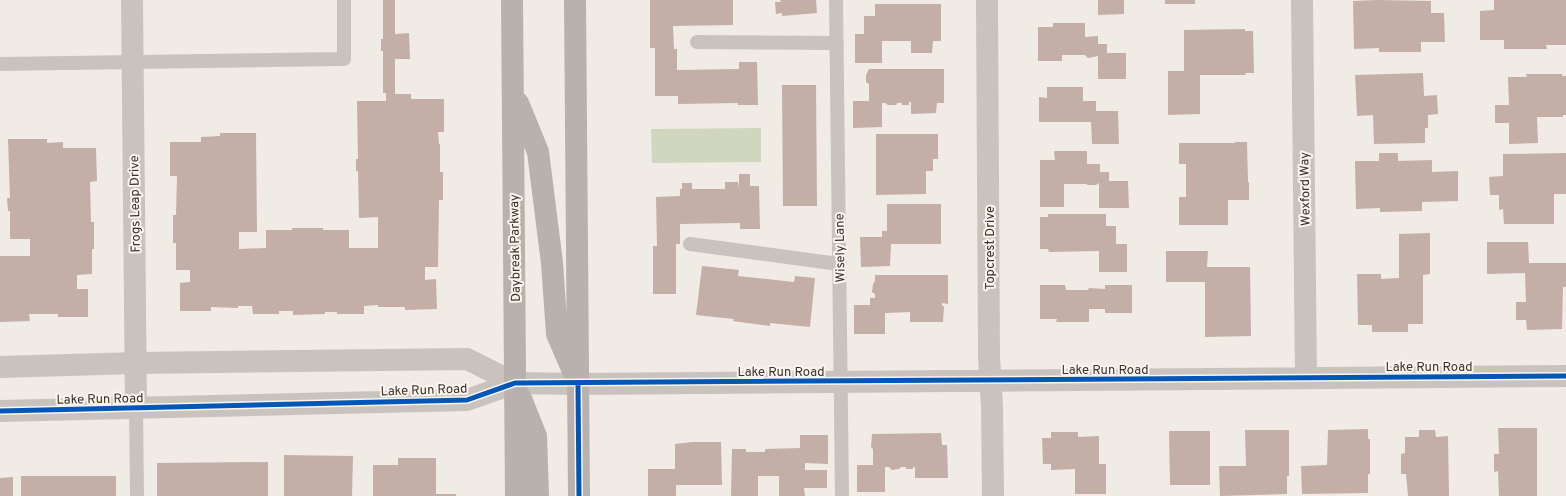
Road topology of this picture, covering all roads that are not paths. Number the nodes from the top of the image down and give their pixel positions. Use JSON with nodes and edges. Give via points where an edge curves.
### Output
{"nodes":[{"id":1,"x":132,"y":0,"type":"edge"},
{"id":2,"x":344,"y":0,"type":"edge"},
{"id":3,"x":512,"y":0,"type":"edge"},
{"id":4,"x":575,"y":0,"type":"edge"},
{"id":5,"x":836,"y":0,"type":"edge"},
{"id":6,"x":987,"y":0,"type":"edge"},
{"id":7,"x":1302,"y":0,"type":"edge"},
{"id":8,"x":697,"y":42,"type":"dead end"},
{"id":9,"x":837,"y":43,"type":"junction"},
{"id":10,"x":133,"y":61,"type":"junction"},
{"id":11,"x":0,"y":64,"type":"edge"},
{"id":12,"x":513,"y":90,"type":"junction"},
{"id":13,"x":690,"y":244,"type":"dead end"},
{"id":14,"x":839,"y":264,"type":"junction"},
{"id":15,"x":136,"y":363,"type":"junction"},
{"id":16,"x":0,"y":366,"type":"edge"},
{"id":17,"x":1566,"y":376,"type":"edge"},
{"id":18,"x":1306,"y":378,"type":"junction"},
{"id":19,"x":990,"y":380,"type":"junction"},
{"id":20,"x":840,"y":382,"type":"junction"},
{"id":21,"x":515,"y":383,"type":"junction"},
{"id":22,"x":578,"y":384,"type":"junction"},
{"id":23,"x":136,"y":408,"type":"junction"},
{"id":24,"x":0,"y":411,"type":"edge"},
{"id":25,"x":137,"y":496,"type":"edge"},
{"id":26,"x":516,"y":496,"type":"edge"},
{"id":27,"x":538,"y":496,"type":"edge"},
{"id":28,"x":579,"y":496,"type":"edge"},
{"id":29,"x":842,"y":496,"type":"edge"},
{"id":30,"x":993,"y":496,"type":"edge"}],
"edges":[{"from":1,"to":10,"type":"street","name":"Frogs Leap Drive"},
{"from":2,"to":10,"type":"lane","via":[[344,59]]},
{"from":3,"to":12,"type":"main road","name":"Daybreak Parkway"},
{"from":4,"to":22,"type":"main road"},
{"from":5,"to":9,"type":"lane","name":"Wisely Lane"},
{"from":6,"to":19,"type":"street","name":"Topcrest Drive"},
{"from":7,"to":18,"type":"street","name":"Wexford Way"},
{"from":8,"to":9,"type":"lane"},
{"from":9,"to":14,"type":"lane","name":"Wisely Lane"},
{"from":10,"to":11,"type":"lane"},
{"from":10,"to":15,"type":"street","name":"Frogs Leap Drive"},
{"from":12,"to":21,"type":"main road","name":"Daybreak Parkway"},
{"from":12,"to":22,"type":"main road","via":[[538,152],[552,263],[557,334]]},
{"from":13,"to":14,"type":"lane"},
{"from":14,"to":20,"type":"lane","name":"Wisely Lane"},
{"from":15,"to":16,"type":"street","name":"Lake Run Road"},
{"from":15,"to":21,"type":"street","name":"Lake Run Road","via":[[467,360]]},
{"from":15,"to":23,"type":"street","name":"Frogs Leap Drive"},
{"from":17,"to":18,"type":"street","name":"Lake Run Road"},
{"from":18,"to":19,"type":"street","name":"Lake Run Road"},
{"from":19,"to":20,"type":"street","name":"Lake Run Road"},
{"from":19,"to":30,"type":"street","name":"Topcrest Drive"},
{"from":20,"to":22,"type":"street","name":"Lake Run Road"},
{"from":20,"to":29,"type":"lane","name":"Wisely Lane"},
{"from":21,"to":22,"type":"street","name":"Lake Run Road"},
{"from":21,"to":23,"type":"street","name":"Lake Run Road","via":[[467,400]]},
{"from":21,"to":26,"type":"main road","name":"Daybreak Parkway"},
{"from":21,"to":27,"type":"main road","via":[[536,436]]},
{"from":22,"to":28,"type":"main road"},
{"from":23,"to":24,"type":"street","name":"Lake Run Road"},
{"from":23,"to":25,"type":"lane"}]}
